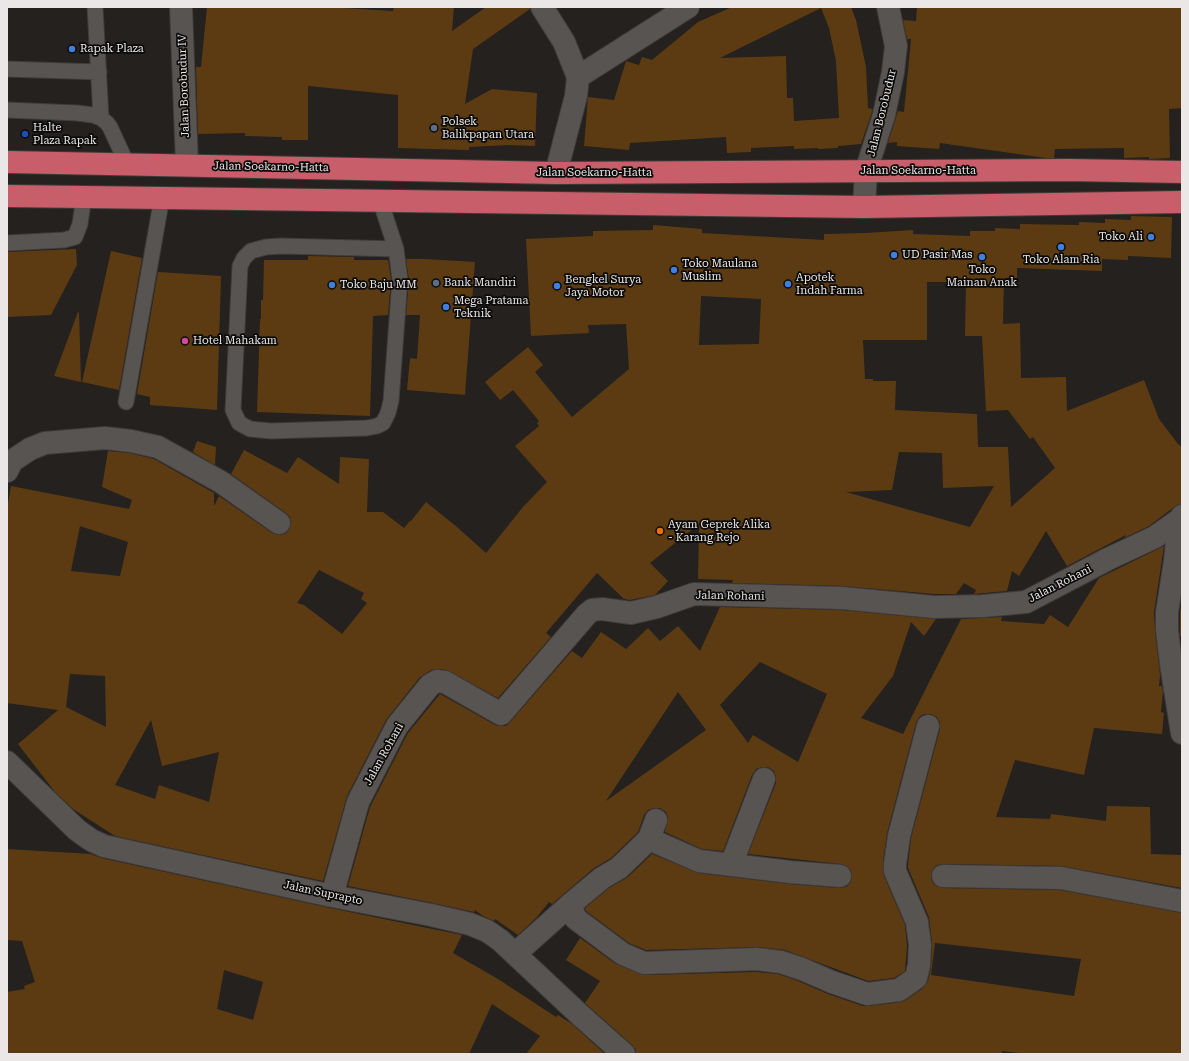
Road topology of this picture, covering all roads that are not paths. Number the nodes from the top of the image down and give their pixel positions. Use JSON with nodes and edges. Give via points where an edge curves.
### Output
{"nodes":[{"id":1,"x":95,"y":7,"type":"edge"},
{"id":2,"x":181,"y":7,"type":"edge"},
{"id":3,"x":542,"y":7,"type":"edge"},
{"id":4,"x":688,"y":7,"type":"edge"},
{"id":5,"x":888,"y":7,"type":"edge"},
{"id":6,"x":7,"y":69,"type":"edge"},
{"id":7,"x":99,"y":72,"type":"junction"},
{"id":8,"x":578,"y":77,"type":"junction"},
{"id":9,"x":7,"y":110,"type":"edge"},
{"id":10,"x":101,"y":118,"type":"junction"},
{"id":11,"x":7,"y":162,"type":"edge"},
{"id":12,"x":127,"y":164,"type":"junction"},
{"id":13,"x":187,"y":165,"type":"junction"},
{"id":14,"x":866,"y":171,"type":"junction"},
{"id":15,"x":1182,"y":172,"type":"edge"},
{"id":16,"x":556,"y":173,"type":"junction"},
{"id":17,"x":7,"y":196,"type":"edge"},
{"id":18,"x":84,"y":196,"type":"junction"},
{"id":19,"x":162,"y":197,"type":"junction"},
{"id":20,"x":380,"y":200,"type":"junction"},
{"id":21,"x":1182,"y":202,"type":"edge"},
{"id":22,"x":864,"y":207,"type":"junction"},
{"id":23,"x":7,"y":243,"type":"edge"},
{"id":24,"x":396,"y":249,"type":"junction"},
{"id":25,"x":126,"y":402,"type":"dead end"},
{"id":26,"x":7,"y":471,"type":"edge"},
{"id":27,"x":1180,"y":518,"type":"edge"},
{"id":28,"x":279,"y":523,"type":"dead end"},
{"id":29,"x":928,"y":726,"type":"dead end"},
{"id":30,"x":1182,"y":733,"type":"edge"},
{"id":31,"x":7,"y":762,"type":"edge"},
{"id":32,"x":764,"y":779,"type":"dead end"},
{"id":33,"x":731,"y":865,"type":"junction"},
{"id":34,"x":840,"y":876,"type":"dead end"},
{"id":35,"x":943,"y":876,"type":"dead end"},
{"id":36,"x":332,"y":896,"type":"junction"},
{"id":37,"x":1182,"y":901,"type":"edge"},
{"id":38,"x":572,"y":903,"type":"junction"},
{"id":39,"x":515,"y":954,"type":"junction"},
{"id":40,"x":624,"y":1054,"type":"edge"}],
"edges":[{"from":1,"to":7,"type":"lane"},
{"from":2,"to":13,"type":"street","name":"Jalan Borobudur IV"},
{"from":3,"to":8,"type":"street","via":[[564,42]]},
{"from":4,"to":8,"type":"street"},
{"from":5,"to":14,"type":"street","name":"Jalan Borobudur","via":[[896,46],[893,72],[884,115]]},
{"from":6,"to":7,"type":"lane"},
{"from":7,"to":10,"type":"lane"},
{"from":8,"to":16,"type":"street","via":[[576,96]]},
{"from":9,"to":10,"type":"lane","via":[[78,113]]},
{"from":10,"to":12,"type":"lane","via":[[110,127]]},
{"from":11,"to":12,"type":"highway","name":"Jalan Soekarno-Hatta"},
{"from":12,"to":13,"type":"highway","name":"Jalan Soekarno-Hatta"},
{"from":13,"to":16,"type":"highway","name":"Jalan Soekarno-Hatta"},
{"from":14,"to":15,"type":"highway","name":"Jalan Soekarno-Hatta"},
{"from":14,"to":16,"type":"highway","name":"Jalan Soekarno-Hatta"},
{"from":14,"to":22,"type":"street","name":"Jalan Borobudur"},
{"from":17,"to":18,"type":"highway"},
{"from":18,"to":19,"type":"highway"},
{"from":18,"to":23,"type":"lane","via":[[80,224],[75,237],[64,240]]},
{"from":19,"to":20,"type":"highway"},
{"from":19,"to":25,"type":"lane"},
{"from":20,"to":22,"type":"highway"},
{"from":20,"to":24,"type":"lane"},
{"from":21,"to":22,"type":"highway"},
{"from":24,"to":24,"type":"lane","via":[[400,279],[390,401],[383,423],[367,428],[271,431],[250,429],[239,423],[233,410],[240,266],[251,251],[281,246]]},
{"from":26,"to":28,"type":"street","via":[[12,461],[45,443],[105,438],[131,441],[158,447],[221,482]]},
{"from":27,"to":30,"type":"street","via":[[1167,612],[1167,630]]},
{"from":27,"to":36,"type":"street","name":"Jalan Rohani","via":[[1156,537],[1026,602],[934,606],[842,598],[694,594],[631,613],[592,610],[501,714],[445,682],[437,680],[430,685],[397,726],[358,802]]},
{"from":29,"to":38,"type":"street","via":[[899,836],[895,864],[917,922],[920,945],[916,978],[899,990],[867,994],[781,962],[757,959],[644,963],[623,954],[576,919]]},
{"from":31,"to":36,"type":"street","name":"Jalan Suprapto","via":[[77,830],[104,846]]},
{"from":32,"to":33,"type":"street"},
{"from":33,"to":34,"type":"street"},
{"from":33,"to":38,"type":"street","via":[[699,861],[653,830],[619,868],[602,878]]},
{"from":35,"to":37,"type":"street","via":[[1061,878]]},
{"from":36,"to":39,"type":"street","name":"Jalan Suprapto","via":[[470,924],[500,940]]},
{"from":38,"to":39,"type":"street"},
{"from":39,"to":40,"type":"street","name":"Jalan Suprapto"}]}
